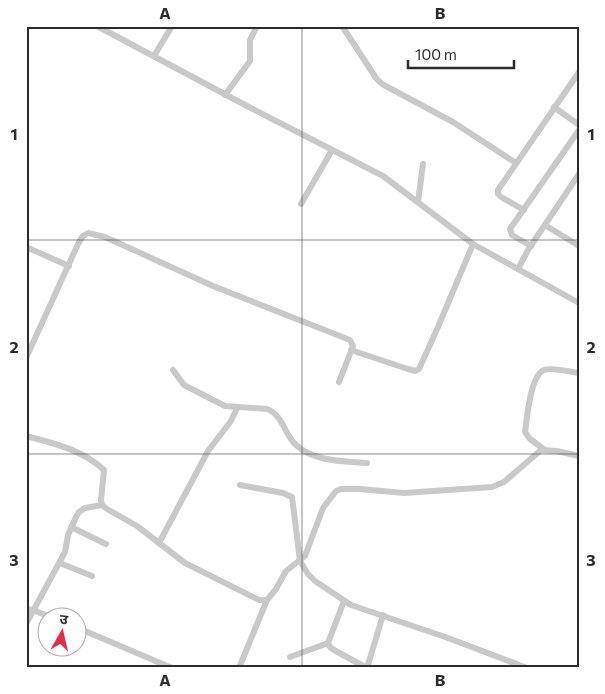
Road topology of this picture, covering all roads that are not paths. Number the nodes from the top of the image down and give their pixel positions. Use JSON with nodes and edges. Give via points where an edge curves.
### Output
{"nodes":[{"id":1,"x":97,"y":26,"type":"edge"},
{"id":2,"x":172,"y":26,"type":"edge"},
{"id":3,"x":257,"y":26,"type":"edge"},
{"id":4,"x":342,"y":26,"type":"edge"},
{"id":5,"x":154,"y":56,"type":"junction"},
{"id":6,"x":579,"y":72,"type":"edge"},
{"id":7,"x":225,"y":95,"type":"junction"},
{"id":8,"x":554,"y":107,"type":"junction"},
{"id":9,"x":579,"y":125,"type":"edge"},
{"id":10,"x":579,"y":130,"type":"edge"},
{"id":11,"x":332,"y":150,"type":"junction"},
{"id":12,"x":516,"y":163,"type":"junction"},
{"id":13,"x":423,"y":164,"type":"dead end"},
{"id":14,"x":579,"y":174,"type":"edge"},
{"id":15,"x":418,"y":202,"type":"junction"},
{"id":16,"x":301,"y":204,"type":"dead end"},
{"id":17,"x":524,"y":210,"type":"junction"},
{"id":18,"x":545,"y":225,"type":"junction"},
{"id":19,"x":473,"y":244,"type":"junction"},
{"id":20,"x":531,"y":246,"type":"junction"},
{"id":21,"x":579,"y":246,"type":"edge"},
{"id":22,"x":26,"y":247,"type":"edge"},
{"id":23,"x":69,"y":266,"type":"junction"},
{"id":24,"x":518,"y":269,"type":"junction"},
{"id":25,"x":579,"y":303,"type":"edge"},
{"id":26,"x":351,"y":350,"type":"junction"},
{"id":27,"x":26,"y":358,"type":"edge"},
{"id":28,"x":174,"y":370,"type":"dead end"},
{"id":29,"x":579,"y":374,"type":"edge"},
{"id":30,"x":339,"y":382,"type":"dead end"},
{"id":31,"x":236,"y":408,"type":"junction"},
{"id":32,"x":26,"y":436,"type":"edge"},
{"id":33,"x":545,"y":450,"type":"junction"},
{"id":34,"x":579,"y":456,"type":"edge"},
{"id":35,"x":367,"y":463,"type":"dead end"},
{"id":36,"x":240,"y":485,"type":"dead end"},
{"id":37,"x":102,"y":505,"type":"junction"},
{"id":38,"x":71,"y":527,"type":"junction"},
{"id":39,"x":159,"y":543,"type":"junction"},
{"id":40,"x":106,"y":544,"type":"dead end"},
{"id":41,"x":300,"y":561,"type":"junction"},
{"id":42,"x":60,"y":563,"type":"junction"},
{"id":43,"x":92,"y":576,"type":"dead end"},
{"id":44,"x":268,"y":600,"type":"junction"},
{"id":45,"x":344,"y":601,"type":"junction"},
{"id":46,"x":30,"y":609,"type":"edge"},
{"id":47,"x":383,"y":615,"type":"junction"},
{"id":48,"x":26,"y":624,"type":"edge"},
{"id":49,"x":88,"y":632,"type":"edge"},
{"id":50,"x":328,"y":642,"type":"junction"},
{"id":51,"x":290,"y":657,"type":"dead end"},
{"id":52,"x":172,"y":668,"type":"edge"},
{"id":53,"x":239,"y":668,"type":"edge"},
{"id":54,"x":367,"y":668,"type":"edge"},
{"id":55,"x":527,"y":668,"type":"edge"}],
"edges":[{"from":1,"to":5,"type":"street"},
{"from":2,"to":5,"type":"street"},
{"from":3,"to":7,"type":"street","via":[[250,40],[250,61]]},
{"from":4,"to":12,"type":"street","via":[[382,84],[453,122]]},
{"from":5,"to":7,"type":"street"},
{"from":6,"to":8,"type":"street"},
{"from":7,"to":11,"type":"street"},
{"from":8,"to":9,"type":"street"},
{"from":8,"to":12,"type":"street"},
{"from":10,"to":17,"type":"street"},
{"from":11,"to":15,"type":"street","via":[[383,176]]},
{"from":11,"to":16,"type":"street"},
{"from":12,"to":17,"type":"street","via":[[498,194]]},
{"from":13,"to":15,"type":"street"},
{"from":14,"to":18,"type":"street"},
{"from":15,"to":19,"type":"street"},
{"from":17,"to":20,"type":"street","via":[[510,232]]},
{"from":18,"to":20,"type":"street"},
{"from":18,"to":21,"type":"street"},
{"from":19,"to":24,"type":"street"},
{"from":19,"to":26,"type":"street","via":[[419,369],[415,371]]},
{"from":20,"to":24,"type":"street"},
{"from":22,"to":23,"type":"street"},
{"from":23,"to":26,"type":"street","via":[[83,236],[96,233],[213,286],[345,338],[353,342]]},
{"from":23,"to":27,"type":"street"},
{"from":24,"to":25,"type":"street"},
{"from":26,"to":30,"type":"street"},
{"from":28,"to":31,"type":"street","via":[[188,388]]},
{"from":29,"to":33,"type":"street","via":[[543,370],[534,382],[525,432],[530,440]]},
{"from":31,"to":35,"type":"street","via":[[273,412],[296,446],[315,456]]},
{"from":31,"to":39,"type":"street","via":[[208,451]]},
{"from":32,"to":37,"type":"street","via":[[63,446],[98,464],[104,470]]},
{"from":33,"to":34,"type":"street"},
{"from":33,"to":41,"type":"street","via":[[534,455],[504,482],[492,487],[404,493],[360,489],[336,491],[323,508],[308,550]]},
{"from":36,"to":41,"type":"street","via":[[292,497]]},
{"from":37,"to":38,"type":"street","via":[[82,510]]},
{"from":37,"to":39,"type":"street"},
{"from":38,"to":40,"type":"street"},
{"from":38,"to":42,"type":"street"},
{"from":39,"to":44,"type":"street","via":[[197,569],[259,600]]},
{"from":41,"to":44,"type":"street","via":[[286,570]]},
{"from":41,"to":45,"type":"street","via":[[312,578]]},
{"from":42,"to":43,"type":"street"},
{"from":42,"to":46,"type":"street"},
{"from":44,"to":53,"type":"street"},
{"from":45,"to":47,"type":"street"},
{"from":45,"to":50,"type":"street"},
{"from":46,"to":48,"type":"street"},
{"from":47,"to":54,"type":"street"},
{"from":47,"to":55,"type":"street"},
{"from":49,"to":52,"type":"street"},
{"from":50,"to":51,"type":"street"},
{"from":50,"to":54,"type":"street","via":[[334,650]]}]}
